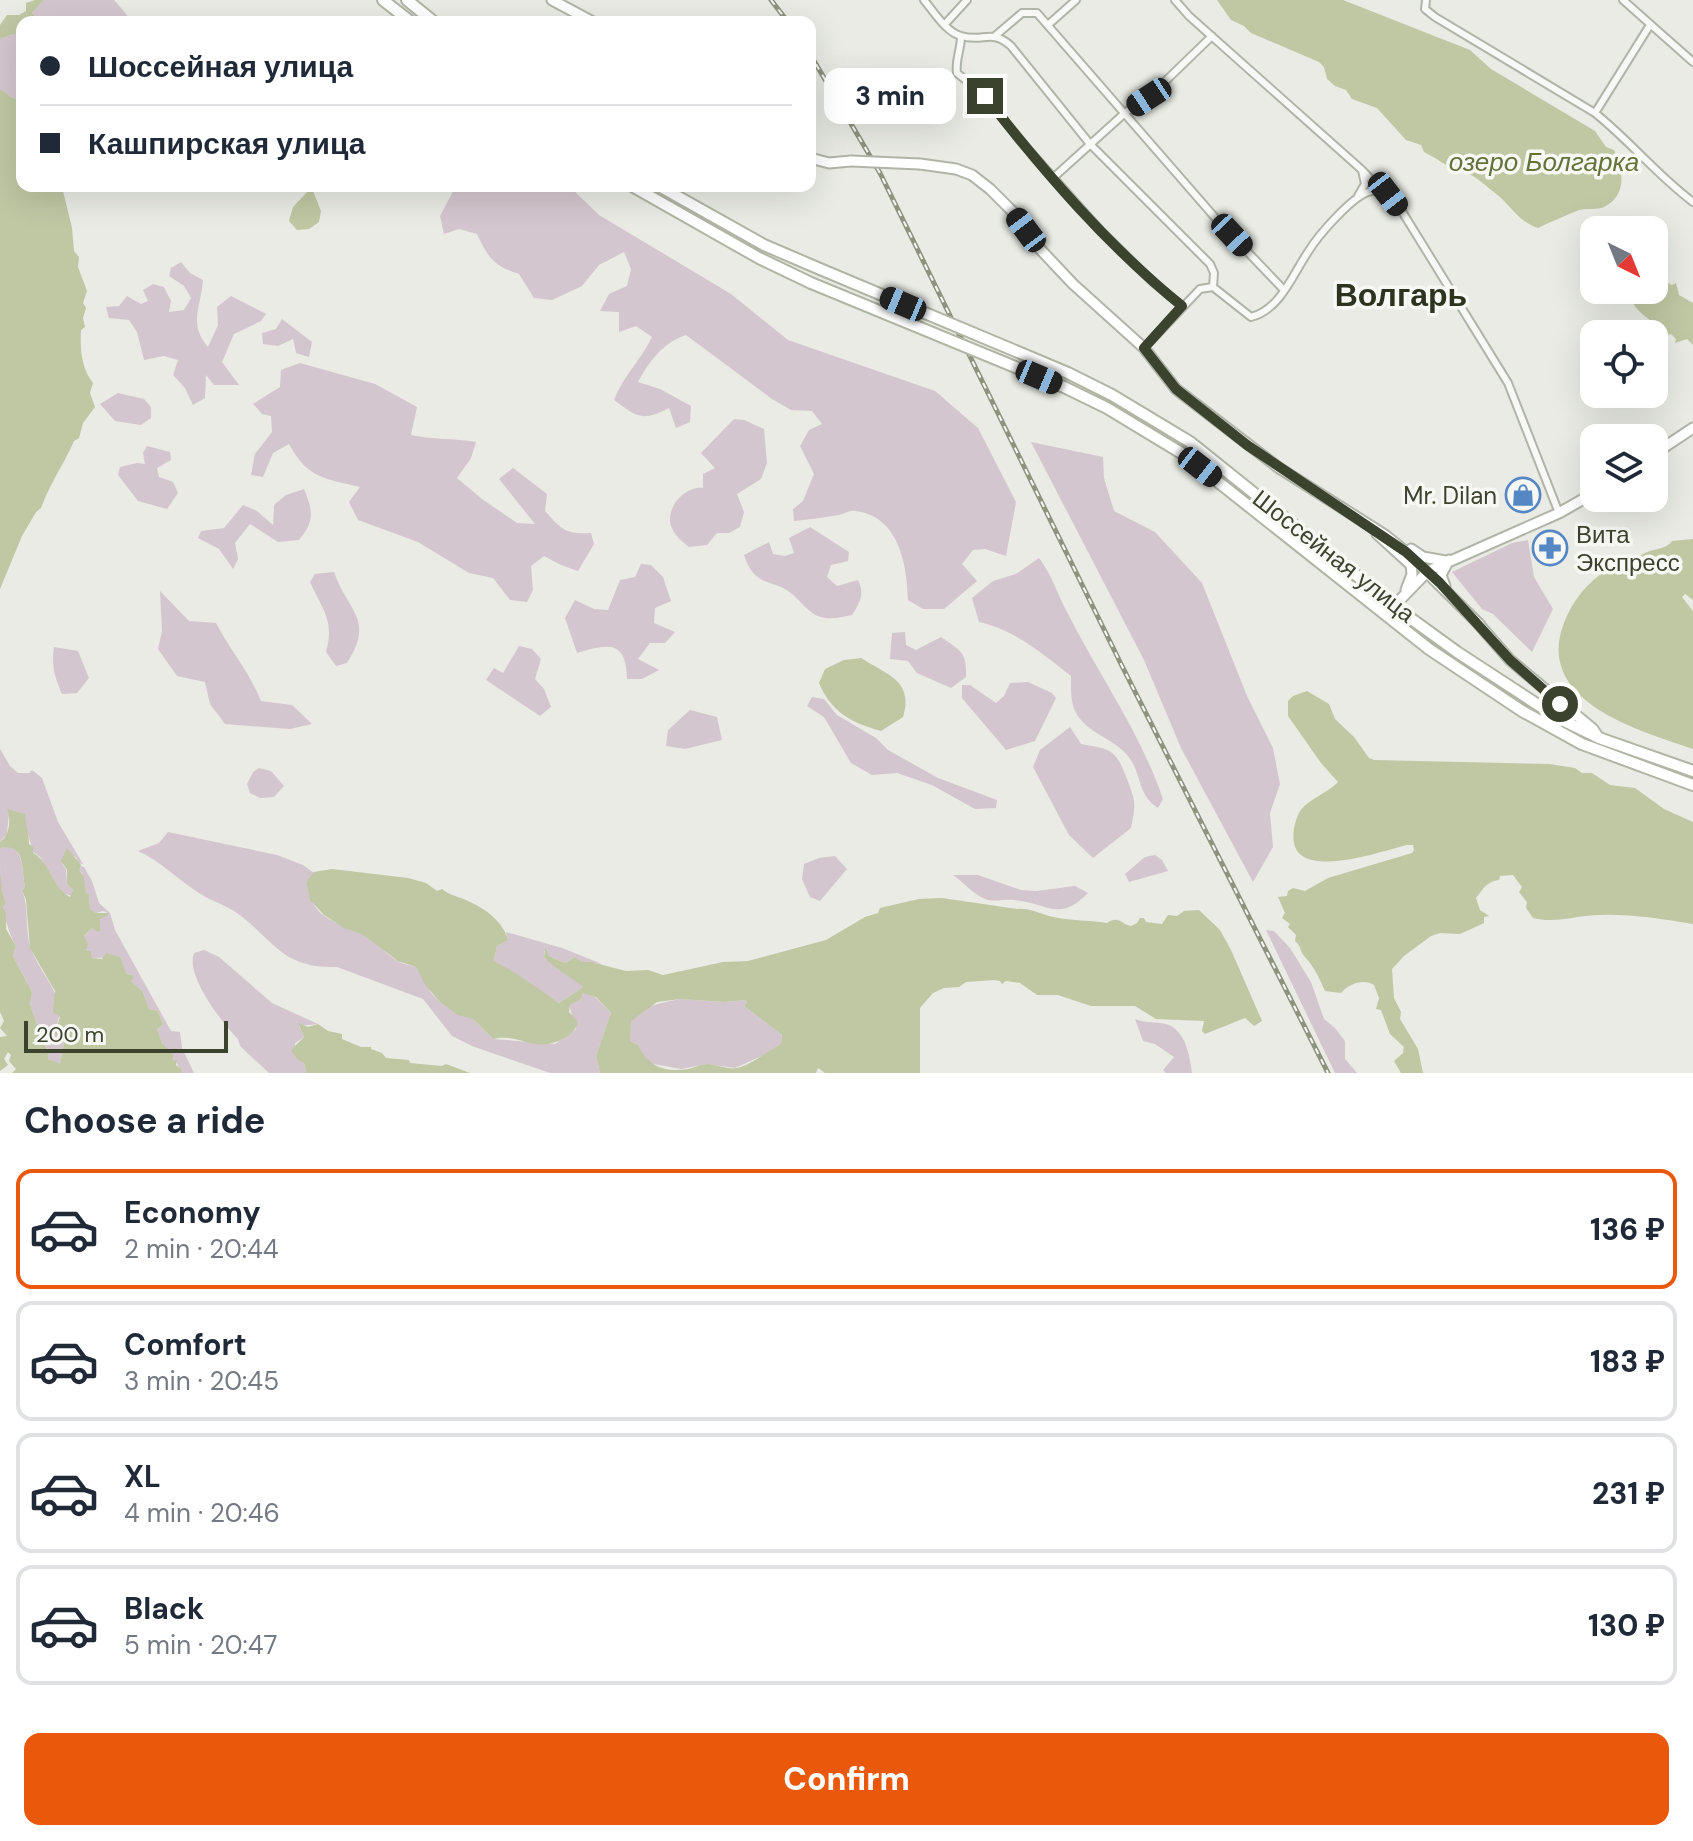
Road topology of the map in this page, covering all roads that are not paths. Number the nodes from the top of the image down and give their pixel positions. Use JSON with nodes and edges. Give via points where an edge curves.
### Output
{"nodes":[{"id":1,"x":383,"y":0,"type":"edge"},
{"id":2,"x":407,"y":0,"type":"edge"},
{"id":3,"x":552,"y":0,"type":"edge"},
{"id":4,"x":924,"y":0,"type":"edge"},
{"id":5,"x":967,"y":0,"type":"edge"},
{"id":6,"x":1076,"y":0,"type":"edge"},
{"id":7,"x":1175,"y":0,"type":"edge"},
{"id":8,"x":1426,"y":0,"type":"edge"},
{"id":9,"x":1623,"y":0,"type":"edge"},
{"id":10,"x":403,"y":16,"type":"edge"},
{"id":11,"x":427,"y":16,"type":"edge"},
{"id":12,"x":582,"y":16,"type":"edge"},
{"id":13,"x":945,"y":24,"type":"junction"},
{"id":14,"x":1049,"y":24,"type":"junction"},
{"id":15,"x":1650,"y":25,"type":"junction"},
{"id":16,"x":961,"y":36,"type":"junction"},
{"id":17,"x":995,"y":36,"type":"junction"},
{"id":18,"x":1212,"y":36,"type":"junction"},
{"id":19,"x":1693,"y":62,"type":"edge"},
{"id":20,"x":1126,"y":112,"type":"junction"},
{"id":21,"x":1595,"y":113,"type":"junction"},
{"id":22,"x":1090,"y":144,"type":"junction"},
{"id":23,"x":816,"y":160,"type":"edge"},
{"id":24,"x":1362,"y":170,"type":"junction"},
{"id":25,"x":1053,"y":178,"type":"junction"},
{"id":26,"x":643,"y":192,"type":"edge"},
{"id":27,"x":670,"y":192,"type":"edge"},
{"id":28,"x":1388,"y":194,"type":"junction"},
{"id":29,"x":1357,"y":197,"type":"junction"},
{"id":30,"x":1693,"y":202,"type":"edge"},
{"id":31,"x":1213,"y":287,"type":"junction"},
{"id":32,"x":1284,"y":290,"type":"junction"},
{"id":33,"x":1182,"y":306,"type":"junction"},
{"id":34,"x":1144,"y":348,"type":"junction"},
{"id":35,"x":1693,"y":428,"type":"edge"},
{"id":36,"x":1668,"y":445,"type":"edge"},
{"id":37,"x":1580,"y":501,"type":"edge"},
{"id":38,"x":1559,"y":513,"type":"junction"},
{"id":39,"x":1366,"y":523,"type":"junction"},
{"id":40,"x":1389,"y":538,"type":"junction"},
{"id":41,"x":1449,"y":560,"type":"junction"},
{"id":42,"x":1428,"y":571,"type":"junction"},
{"id":43,"x":1405,"y":593,"type":"junction"},
{"id":44,"x":1394,"y":606,"type":"junction"},
{"id":45,"x":1386,"y":616,"type":"junction"},
{"id":46,"x":1480,"y":625,"type":"junction"},
{"id":47,"x":1599,"y":738,"type":"junction"},
{"id":48,"x":1693,"y":771,"type":"edge"},
{"id":49,"x":1693,"y":785,"type":"edge"}],
"edges":[{"from":1,"to":10,"type":"main road"},
{"from":2,"to":11,"type":"main road"},
{"from":3,"to":12,"type":"main road"},
{"from":4,"to":13,"type":"street"},
{"from":5,"to":13,"type":"street"},
{"from":6,"to":14,"type":"street"},
{"from":7,"to":18,"type":"street"},
{"from":8,"to":21,"type":"street","via":[[1425,9],[1435,17]]},
{"from":9,"to":15,"type":"street"},
{"from":13,"to":16,"type":"street"},
{"from":14,"to":17,"type":"street","via":[[1037,13],[1022,13]]},
{"from":14,"to":20,"type":"street"},
{"from":15,"to":19,"type":"street"},
{"from":15,"to":21,"type":"street"},
{"from":16,"to":17,"type":"street"},
{"from":16,"to":25,"type":"street","via":[[957,73],[985,96]]},
{"from":17,"to":22,"type":"street","via":[[1011,46]]},
{"from":18,"to":20,"type":"street"},
{"from":18,"to":24,"type":"street"},
{"from":20,"to":22,"type":"street"},
{"from":20,"to":32,"type":"street"},
{"from":21,"to":30,"type":"street"},
{"from":22,"to":25,"type":"street"},
{"from":22,"to":31,"type":"street","via":[[1210,264]]},
{"from":23,"to":34,"type":"main road","name":"Шоссейная улица","bridge":true,"via":[[920,164],[972,175],[1073,284]]},
{"from":24,"to":28,"type":"street"},
{"from":24,"to":29,"type":"street","via":[[1365,184]]},
{"from":25,"to":33,"type":"street"},
{"from":26,"to":45,"type":"main road","name":"Шоссейная улица","bridge":true,"via":[[811,283],[1107,408],[1183,454]]},
{"from":27,"to":44,"type":"main road","name":"Шоссейная улица","bridge":true,"via":[[764,245],[1112,395],[1190,442]]},
{"from":28,"to":29,"type":"street","via":[[1372,190]]},
{"from":28,"to":38,"type":"street","via":[[1508,383]]},
{"from":29,"to":32,"type":"street","via":[[1308,252]]},
{"from":31,"to":32,"type":"street","via":[[1251,317],[1262,315]]},
{"from":31,"to":33,"type":"street","via":[[1200,289]]},
{"from":33,"to":34,"type":"street"},
{"from":34,"to":39,"type":"main road","name":"Шоссейная улица","via":[[1176,389],[1247,445]]},
{"from":35,"to":36,"type":"main road"},
{"from":37,"to":38,"type":"main road"},
{"from":38,"to":41,"type":"main road"},
{"from":39,"to":40,"type":"main road","name":"Шоссейная улица"},
{"from":39,"to":43,"type":"main road","name":"Шоссейная улица","via":[[1411,565]]},
{"from":40,"to":41,"type":"main road","via":[[1423,557]]},
{"from":40,"to":42,"type":"main road","name":"Шоссейная улица"},
{"from":41,"to":42,"type":"main road"},
{"from":41,"to":46,"type":"main road","name":"Шоссейная улица","via":[[1442,582]]},
{"from":42,"to":43,"type":"main road"},
{"from":42,"to":46,"type":"main road","name":"Шоссейная улица"},
{"from":43,"to":44,"type":"main road"},
{"from":44,"to":45,"type":"main road"},
{"from":44,"to":47,"type":"main road","name":"Шоссейная улица","via":[[1558,718]]},
{"from":45,"to":49,"type":"main road","name":"Шоссейная улица","via":[[1477,683],[1582,744]]},
{"from":46,"to":47,"type":"main road","name":"Шоссейная улица","via":[[1510,660]]},
{"from":47,"to":48,"type":"main road"}]}
